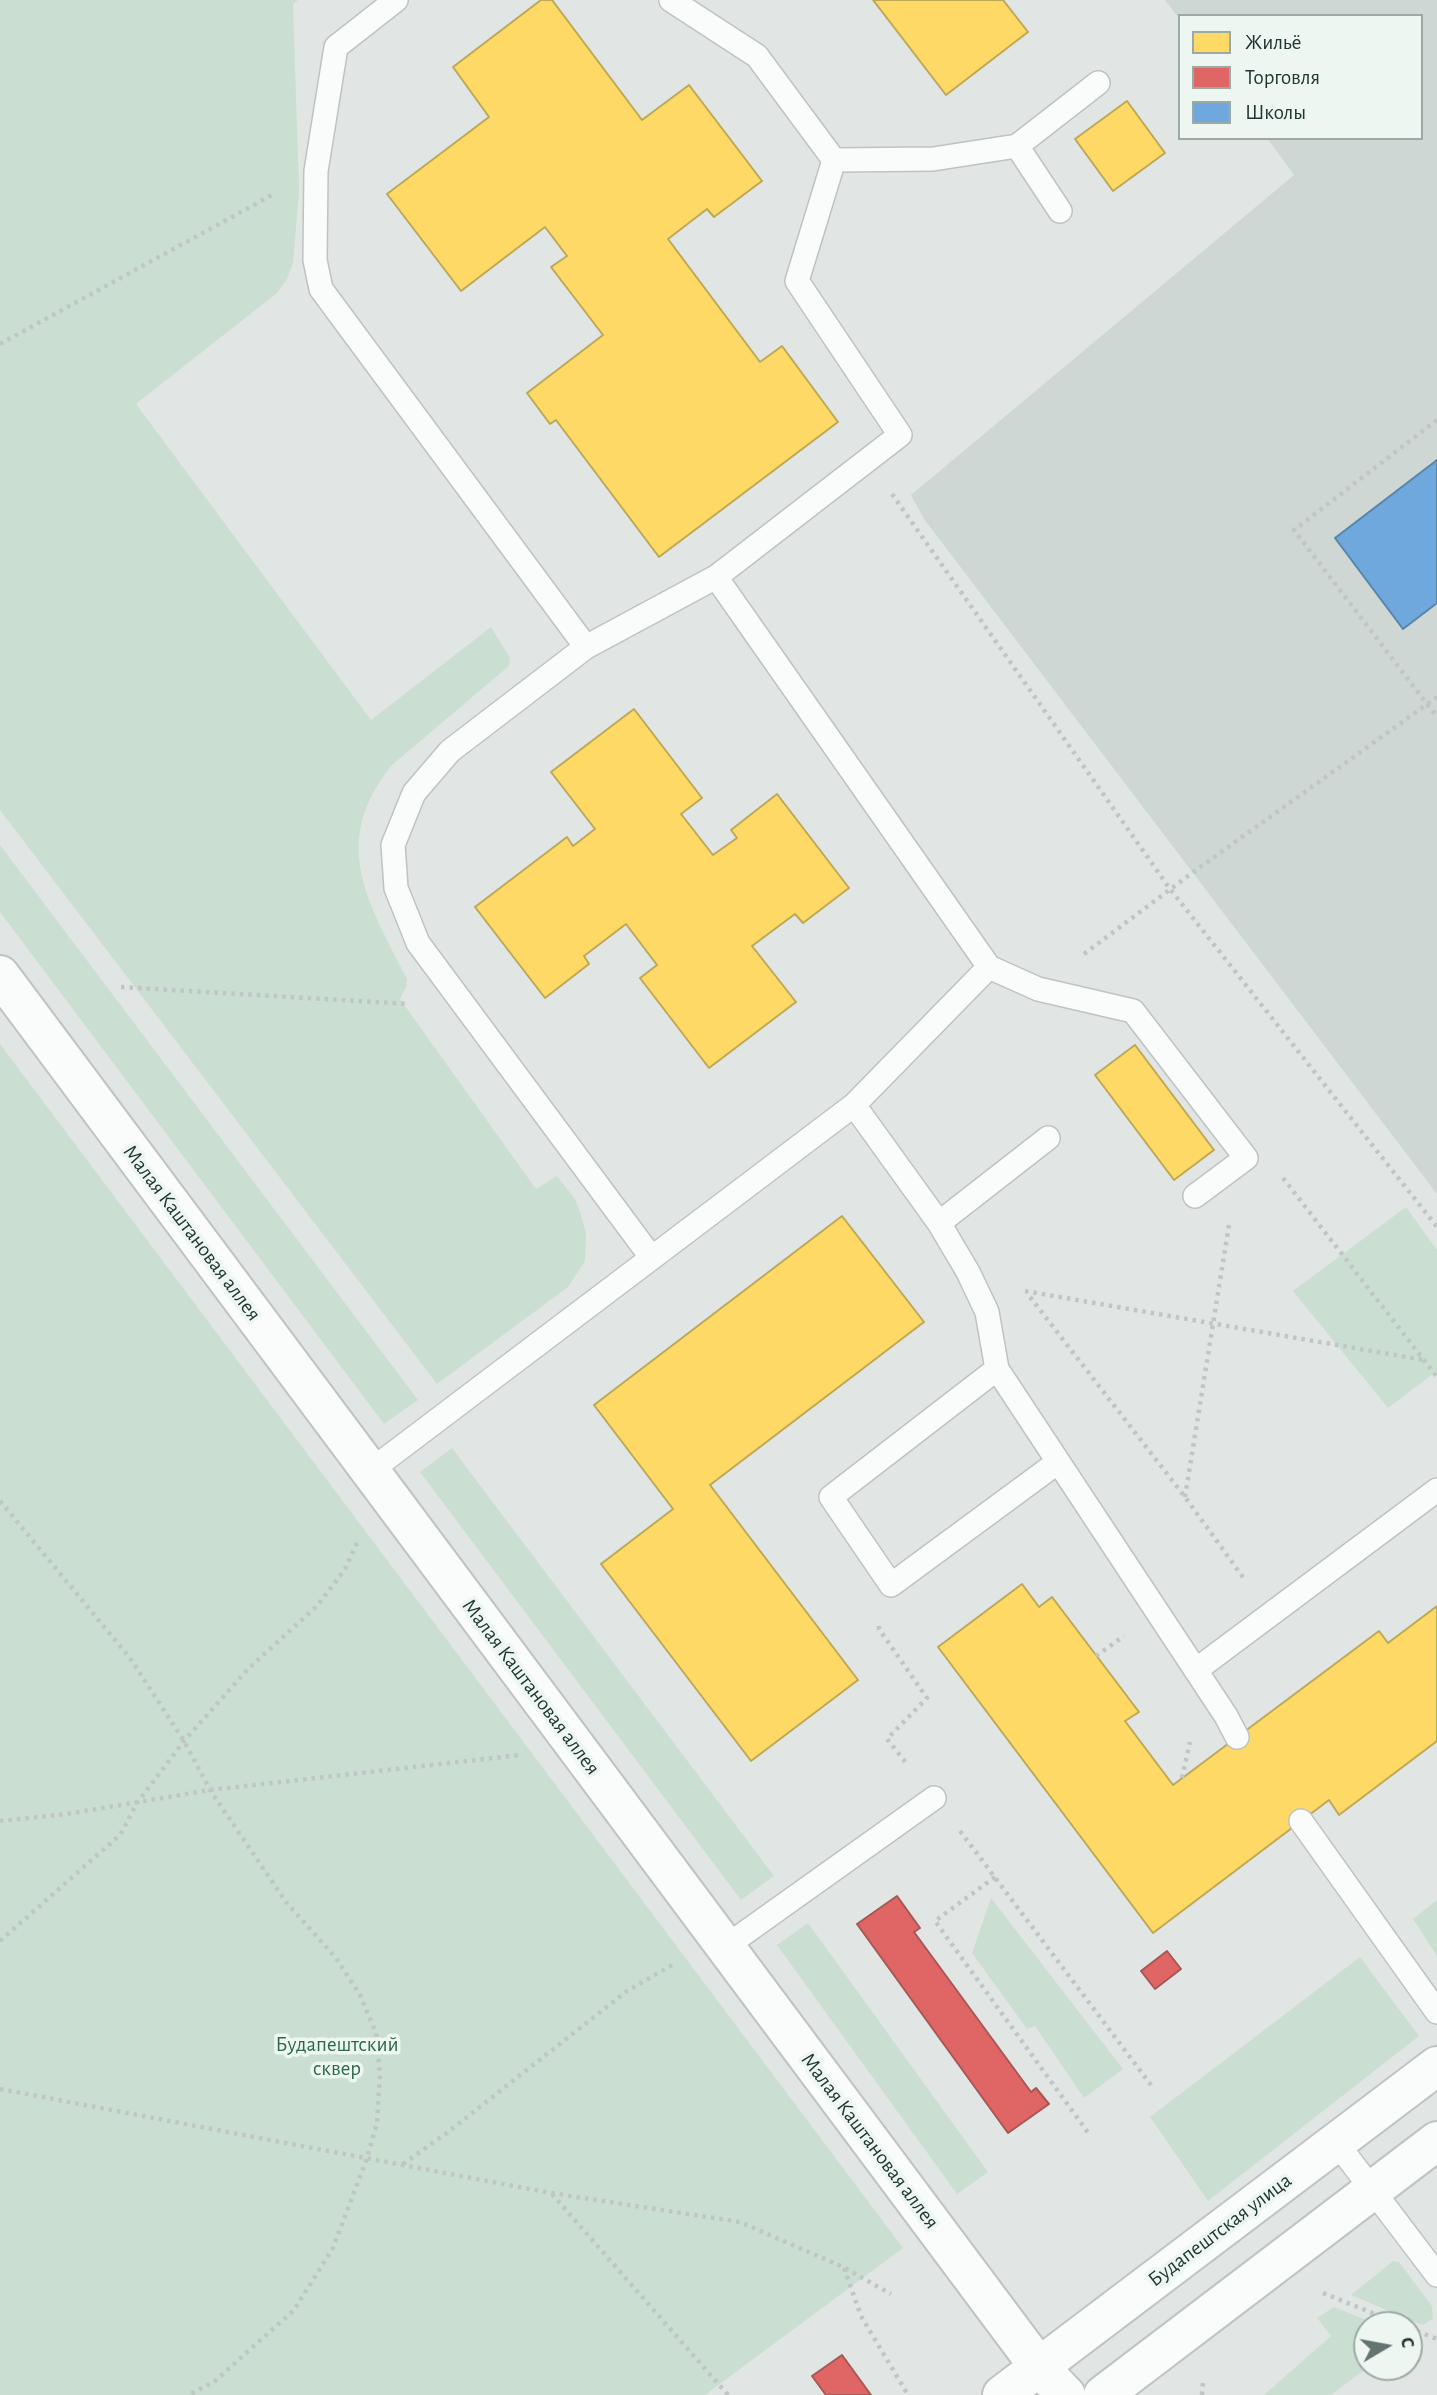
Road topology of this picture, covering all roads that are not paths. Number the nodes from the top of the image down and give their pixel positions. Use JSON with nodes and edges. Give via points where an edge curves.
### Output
{"nodes":[{"id":1,"x":396,"y":0,"type":"edge"},
{"id":2,"x":671,"y":0,"type":"edge"},
{"id":3,"x":1098,"y":83,"type":"dead end"},
{"id":4,"x":1017,"y":146,"type":"junction"},
{"id":5,"x":834,"y":160,"type":"junction"},
{"id":6,"x":1060,"y":211,"type":"dead end"},
{"id":7,"x":716,"y":576,"type":"junction"},
{"id":8,"x":586,"y":647,"type":"junction"},
{"id":9,"x":989,"y":967,"type":"junction"},
{"id":10,"x":0,"y":975,"type":"edge"},
{"id":11,"x":853,"y":1105,"type":"junction"},
{"id":12,"x":1048,"y":1138,"type":"dead end"},
{"id":13,"x":1195,"y":1196,"type":"dead end"},
{"id":14,"x":939,"y":1223,"type":"junction"},
{"id":15,"x":650,"y":1256,"type":"junction"},
{"id":16,"x":997,"y":1369,"type":"junction"},
{"id":17,"x":1058,"y":1462,"type":"junction"},
{"id":18,"x":370,"y":1471,"type":"junction"},
{"id":19,"x":1437,"y":1490,"type":"edge"},
{"id":20,"x":1196,"y":1670,"type":"junction"},
{"id":21,"x":1237,"y":1737,"type":"dead end"},
{"id":22,"x":934,"y":1798,"type":"road end"},
{"id":23,"x":1301,"y":1821,"type":"dead end"},
{"id":24,"x":725,"y":1947,"type":"junction"},
{"id":25,"x":1437,"y":2012,"type":"edge"},
{"id":26,"x":1437,"y":2066,"type":"edge"},
{"id":27,"x":1437,"y":2141,"type":"edge"},
{"id":28,"x":1336,"y":2142,"type":"junction"},
{"id":29,"x":1372,"y":2190,"type":"junction"},
{"id":30,"x":1437,"y":2275,"type":"edge"},
{"id":31,"x":1040,"y":2367,"type":"junction"},
{"id":32,"x":1002,"y":2395,"type":"edge"},
{"id":33,"x":1066,"y":2395,"type":"edge"},
{"id":34,"x":1103,"y":2395,"type":"edge"}],
"edges":[{"from":1,"to":8,"type":"lane","via":[[336,47],[316,171],[316,260],[321,289]]},
{"from":2,"to":5,"type":"lane","via":[[757,56]]},
{"from":3,"to":4,"type":"lane"},
{"from":4,"to":5,"type":"lane","via":[[933,159]]},
{"from":4,"to":6,"type":"lane"},
{"from":5,"to":7,"type":"lane","via":[[797,281],[900,435]]},
{"from":7,"to":8,"type":"lane"},
{"from":7,"to":9,"type":"lane"},
{"from":8,"to":15,"type":"lane","via":[[450,751],[414,793],[393,845],[396,888],[418,943]]},
{"from":9,"to":11,"type":"lane"},
{"from":9,"to":13,"type":"lane","via":[[1038,989],[1133,1011],[1246,1157]]},
{"from":10,"to":18,"type":"street","name":"Малая Каштановая аллея"},
{"from":11,"to":14,"type":"lane"},
{"from":11,"to":15,"type":"lane"},
{"from":12,"to":14,"type":"lane"},
{"from":14,"to":16,"type":"lane","via":[[987,1312]]},
{"from":15,"to":18,"type":"lane"},
{"from":16,"to":17,"type":"lane"},
{"from":16,"to":17,"type":"lane","via":[[831,1497],[891,1585]]},
{"from":17,"to":20,"type":"lane"},
{"from":18,"to":24,"type":"street","name":"Малая Каштановая аллея"},
{"from":19,"to":20,"type":"lane"},
{"from":20,"to":21,"type":"lane"},
{"from":22,"to":24,"type":"lane"},
{"from":23,"to":25,"type":"lane"},
{"from":24,"to":31,"type":"street","name":"Малая Каштановая аллея"},
{"from":26,"to":28,"type":"street","name":"Будапештская улица"},
{"from":27,"to":29,"type":"street"},
{"from":28,"to":29,"type":"lane"},
{"from":28,"to":31,"type":"street","name":"Будапештская улица"},
{"from":29,"to":30,"type":"lane"},
{"from":29,"to":34,"type":"street"},
{"from":31,"to":32,"type":"street","name":"Будапештская улица"},
{"from":31,"to":33,"type":"street","name":"Малая Каштановая аллея"}]}
